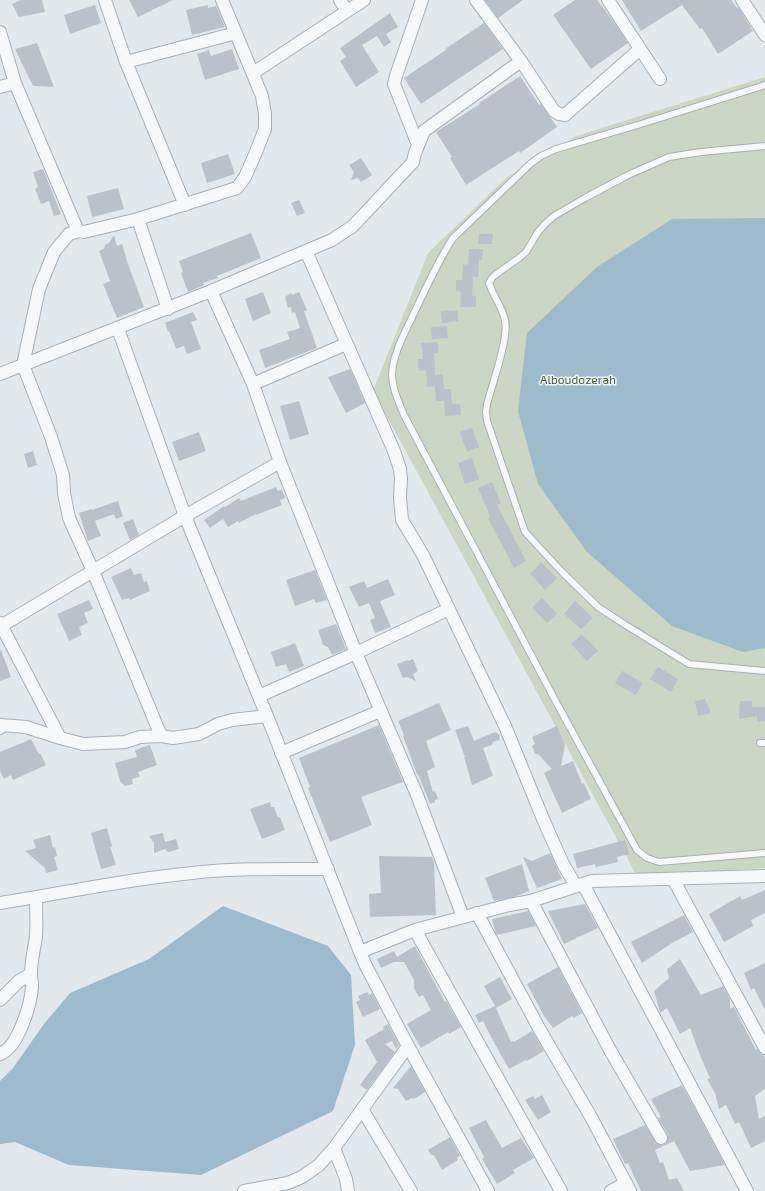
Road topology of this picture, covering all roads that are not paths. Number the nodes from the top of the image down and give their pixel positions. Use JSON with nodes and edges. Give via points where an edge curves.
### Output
{"nodes":[{"id":1,"x":105,"y":0,"type":"edge"},
{"id":2,"x":222,"y":0,"type":"edge"},
{"id":3,"x":340,"y":0,"type":"edge"},
{"id":4,"x":364,"y":0,"type":"edge"},
{"id":5,"x":422,"y":0,"type":"edge"},
{"id":6,"x":476,"y":0,"type":"edge"},
{"id":7,"x":608,"y":0,"type":"edge"},
{"id":8,"x":742,"y":0,"type":"edge"},
{"id":9,"x":347,"y":11,"type":"junction"},
{"id":10,"x":0,"y":32,"type":"edge"},
{"id":11,"x":236,"y":33,"type":"junction"},
{"id":12,"x":765,"y":35,"type":"edge"},
{"id":13,"x":640,"y":49,"type":"junction"},
{"id":14,"x":521,"y":61,"type":"junction"},
{"id":15,"x":126,"y":62,"type":"junction"},
{"id":16,"x":253,"y":73,"type":"junction"},
{"id":17,"x":660,"y":79,"type":"dead end"},
{"id":18,"x":15,"y":83,"type":"junction"},
{"id":19,"x":765,"y":85,"type":"edge"},
{"id":20,"x":0,"y":87,"type":"edge"},
{"id":21,"x":418,"y":145,"type":"junction"},
{"id":22,"x":765,"y":146,"type":"edge"},
{"id":23,"x":185,"y":205,"type":"junction"},
{"id":24,"x":138,"y":219,"type":"junction"},
{"id":25,"x":79,"y":232,"type":"junction"},
{"id":26,"x":306,"y":251,"type":"junction"},
{"id":27,"x":212,"y":291,"type":"junction"},
{"id":28,"x":168,"y":309,"type":"junction"},
{"id":29,"x":118,"y":329,"type":"junction"},
{"id":30,"x":346,"y":344,"type":"junction"},
{"id":31,"x":23,"y":365,"type":"junction"},
{"id":32,"x":0,"y":374,"type":"edge"},
{"id":33,"x":253,"y":384,"type":"junction"},
{"id":34,"x":280,"y":462,"type":"junction"},
{"id":35,"x":185,"y":516,"type":"junction"},
{"id":36,"x":93,"y":571,"type":"junction"},
{"id":37,"x":449,"y":609,"type":"junction"},
{"id":38,"x":1,"y":624,"type":"edge"},
{"id":39,"x":356,"y":653,"type":"junction"},
{"id":40,"x":765,"y":671,"type":"edge"},
{"id":41,"x":259,"y":696,"type":"junction"},
{"id":42,"x":380,"y":711,"type":"junction"},
{"id":43,"x":267,"y":716,"type":"junction"},
{"id":44,"x":0,"y":728,"type":"edge"},
{"id":45,"x":160,"y":736,"type":"junction"},
{"id":46,"x":60,"y":738,"type":"junction"},
{"id":47,"x":281,"y":753,"type":"junction"},
{"id":48,"x":765,"y":853,"type":"edge"},
{"id":49,"x":328,"y":869,"type":"junction"},
{"id":50,"x":765,"y":876,"type":"edge"},
{"id":51,"x":672,"y":879,"type":"junction"},
{"id":52,"x":579,"y":885,"type":"junction"},
{"id":53,"x":36,"y":897,"type":"junction"},
{"id":54,"x":531,"y":901,"type":"junction"},
{"id":55,"x":0,"y":903,"type":"edge"},
{"id":56,"x":477,"y":913,"type":"junction"},
{"id":57,"x":463,"y":917,"type":"junction"},
{"id":58,"x":415,"y":930,"type":"junction"},
{"id":59,"x":360,"y":952,"type":"junction"},
{"id":60,"x":31,"y":974,"type":"junction"},
{"id":61,"x":0,"y":1000,"type":"edge"},
{"id":62,"x":408,"y":1046,"type":"junction"},
{"id":63,"x":765,"y":1048,"type":"edge"},
{"id":64,"x":0,"y":1054,"type":"edge"},
{"id":65,"x":362,"y":1109,"type":"junction"},
{"id":66,"x":662,"y":1138,"type":"dead end"},
{"id":67,"x":334,"y":1148,"type":"junction"},
{"id":68,"x":628,"y":1187,"type":"edge"},
{"id":69,"x":244,"y":1191,"type":"edge"},
{"id":70,"x":348,"y":1191,"type":"edge"},
{"id":71,"x":411,"y":1191,"type":"edge"},
{"id":72,"x":488,"y":1191,"type":"edge"},
{"id":73,"x":561,"y":1191,"type":"edge"},
{"id":74,"x":611,"y":1191,"type":"edge"},
{"id":75,"x":747,"y":1191,"type":"edge"}],
"edges":[{"from":1,"to":15,"type":"street"},
{"from":2,"to":11,"type":"street"},
{"from":3,"to":9,"type":"street"},
{"from":4,"to":9,"type":"street"},
{"from":5,"to":21,"type":"street","via":[[394,84]]},
{"from":6,"to":14,"type":"street"},
{"from":7,"to":13,"type":"street"},
{"from":8,"to":12,"type":"street"},
{"from":9,"to":16,"type":"street"},
{"from":10,"to":18,"type":"street"},
{"from":11,"to":15,"type":"street"},
{"from":11,"to":16,"type":"street"},
{"from":13,"to":14,"type":"street","via":[[565,115],[554,111]]},
{"from":13,"to":17,"type":"street"},
{"from":14,"to":21,"type":"street","via":[[424,131]]},
{"from":15,"to":23,"type":"street"},
{"from":16,"to":23,"type":"street","via":[[266,114],[264,129],[244,177],[237,188]]},
{"from":18,"to":20,"type":"street"},
{"from":18,"to":25,"type":"street"},
{"from":19,"to":48,"type":"lane","via":[[556,149],[541,156],[453,238],[402,340],[392,374],[394,391],[404,415],[637,850],[647,858],[659,862]]},
{"from":21,"to":26,"type":"street","via":[[413,162],[353,226],[332,240]]},
{"from":22,"to":40,"type":"lane","via":[[664,158],[585,198],[545,224],[526,252],[495,275],[489,283],[500,304],[506,326],[486,412],[525,532],[598,607],[689,664]]},
{"from":23,"to":24,"type":"street"},
{"from":24,"to":25,"type":"street"},
{"from":24,"to":28,"type":"street"},
{"from":25,"to":31,"type":"street","via":[[69,234],[54,252],[38,289]]},
{"from":26,"to":27,"type":"street"},
{"from":26,"to":30,"type":"street"},
{"from":27,"to":28,"type":"street"},
{"from":27,"to":33,"type":"street"},
{"from":28,"to":29,"type":"street"},
{"from":29,"to":31,"type":"street"},
{"from":29,"to":35,"type":"street"},
{"from":30,"to":33,"type":"street"},
{"from":30,"to":37,"type":"street","via":[[400,469],[402,520],[423,555]]},
{"from":31,"to":32,"type":"street"},
{"from":31,"to":36,"type":"street","via":[[63,475],[69,518]]},
{"from":33,"to":34,"type":"street"},
{"from":34,"to":35,"type":"street"},
{"from":34,"to":39,"type":"street"},
{"from":35,"to":36,"type":"street"},
{"from":35,"to":41,"type":"street"},
{"from":36,"to":38,"type":"street"},
{"from":36,"to":45,"type":"street"},
{"from":37,"to":39,"type":"street"},
{"from":37,"to":52,"type":"street","via":[[505,726],[563,864]]},
{"from":38,"to":46,"type":"street"},
{"from":39,"to":41,"type":"street"},
{"from":39,"to":42,"type":"street"},
{"from":41,"to":43,"type":"street"},
{"from":42,"to":47,"type":"street"},
{"from":42,"to":57,"type":"street","via":[[417,795]]},
{"from":43,"to":45,"type":"street","via":[[232,720],[199,734],[173,738]]},
{"from":43,"to":47,"type":"street"},
{"from":44,"to":46,"type":"street","via":[[1,725],[26,727]]},
{"from":45,"to":46,"type":"street","via":[[140,737],[125,742],[83,744]]},
{"from":47,"to":49,"type":"street"},
{"from":49,"to":53,"type":"street","via":[[193,872]]},
{"from":49,"to":59,"type":"street"},
{"from":50,"to":51,"type":"street"},
{"from":51,"to":52,"type":"street","via":[[601,880]]},
{"from":51,"to":63,"type":"street"},
{"from":52,"to":54,"type":"street"},
{"from":52,"to":75,"type":"street"},
{"from":53,"to":55,"type":"street"},
{"from":53,"to":60,"type":"street","via":[[36,936]]},
{"from":54,"to":56,"type":"street"},
{"from":54,"to":66,"type":"street","via":[[610,1050]]},
{"from":56,"to":57,"type":"street"},
{"from":56,"to":68,"type":"street"},
{"from":57,"to":58,"type":"street"},
{"from":58,"to":59,"type":"street"},
{"from":58,"to":73,"type":"street"},
{"from":59,"to":62,"type":"street"},
{"from":60,"to":61,"type":"street","via":[[19,981]]},
{"from":60,"to":64,"type":"street","via":[[30,1002],[23,1025],[12,1044]]},
{"from":62,"to":65,"type":"street"},
{"from":62,"to":72,"type":"street"},
{"from":65,"to":67,"type":"street"},
{"from":65,"to":71,"type":"street"},
{"from":67,"to":69,"type":"street","via":[[319,1165],[302,1177],[288,1183]]},
{"from":67,"to":70,"type":"street"},
{"from":68,"to":74,"type":"street"}]}
